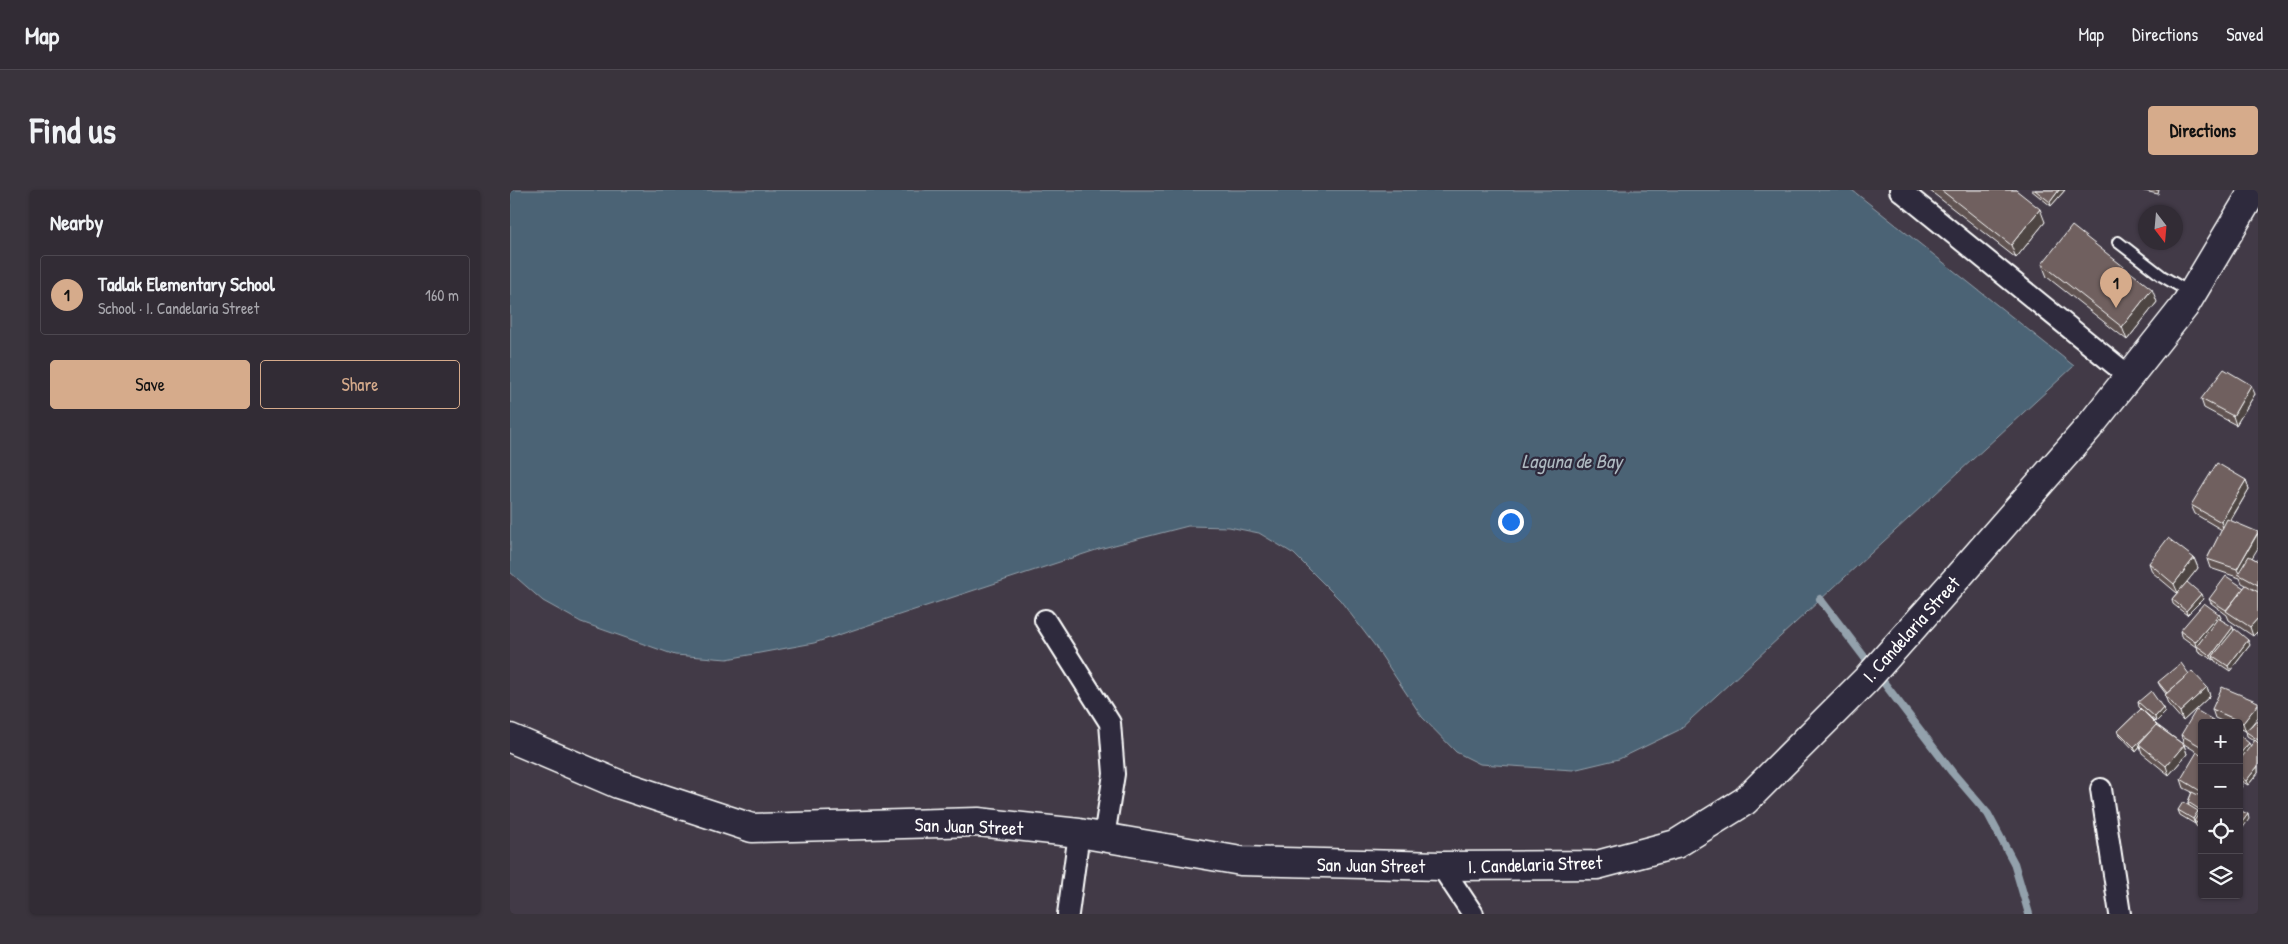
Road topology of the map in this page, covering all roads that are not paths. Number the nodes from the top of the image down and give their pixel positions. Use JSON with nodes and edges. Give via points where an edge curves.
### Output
{"nodes":[{"id":1,"x":1900,"y":190,"type":"edge"},
{"id":2,"x":2254,"y":190,"type":"edge"},
{"id":3,"x":2118,"y":242,"type":"dead end"},
{"id":4,"x":2192,"y":293,"type":"junction"},
{"id":5,"x":2130,"y":377,"type":"junction"},
{"id":6,"x":1045,"y":620,"type":"dead end"},
{"id":7,"x":510,"y":738,"type":"edge"},
{"id":8,"x":2100,"y":789,"type":"dead end"},
{"id":9,"x":1091,"y":834,"type":"junction"},
{"id":10,"x":1441,"y":866,"type":"junction"},
{"id":11,"x":1068,"y":914,"type":"edge"},
{"id":12,"x":1473,"y":914,"type":"edge"},
{"id":13,"x":2120,"y":914,"type":"edge"}],
"edges":[{"from":1,"to":5,"type":"street"},
{"from":2,"to":4,"type":"street","name":"I. Candelaria Street"},
{"from":3,"to":4,"type":"lane","via":[[2162,276]]},
{"from":4,"to":5,"type":"street","name":"I. Candelaria Street"},
{"from":5,"to":10,"type":"street","name":"I. Candelaria Street","via":[[1867,679],[1745,801],[1676,844],[1597,865]]},
{"from":6,"to":9,"type":"street","via":[[1110,723],[1114,774]]},
{"from":7,"to":9,"type":"street","name":"San Juan Street","via":[[618,784],[752,828],[978,822]]},
{"from":8,"to":13,"type":"street"},
{"from":9,"to":10,"type":"street","name":"San Juan Street","via":[[1241,862]]},
{"from":9,"to":11,"type":"street"},
{"from":10,"to":12,"type":"street"}]}
